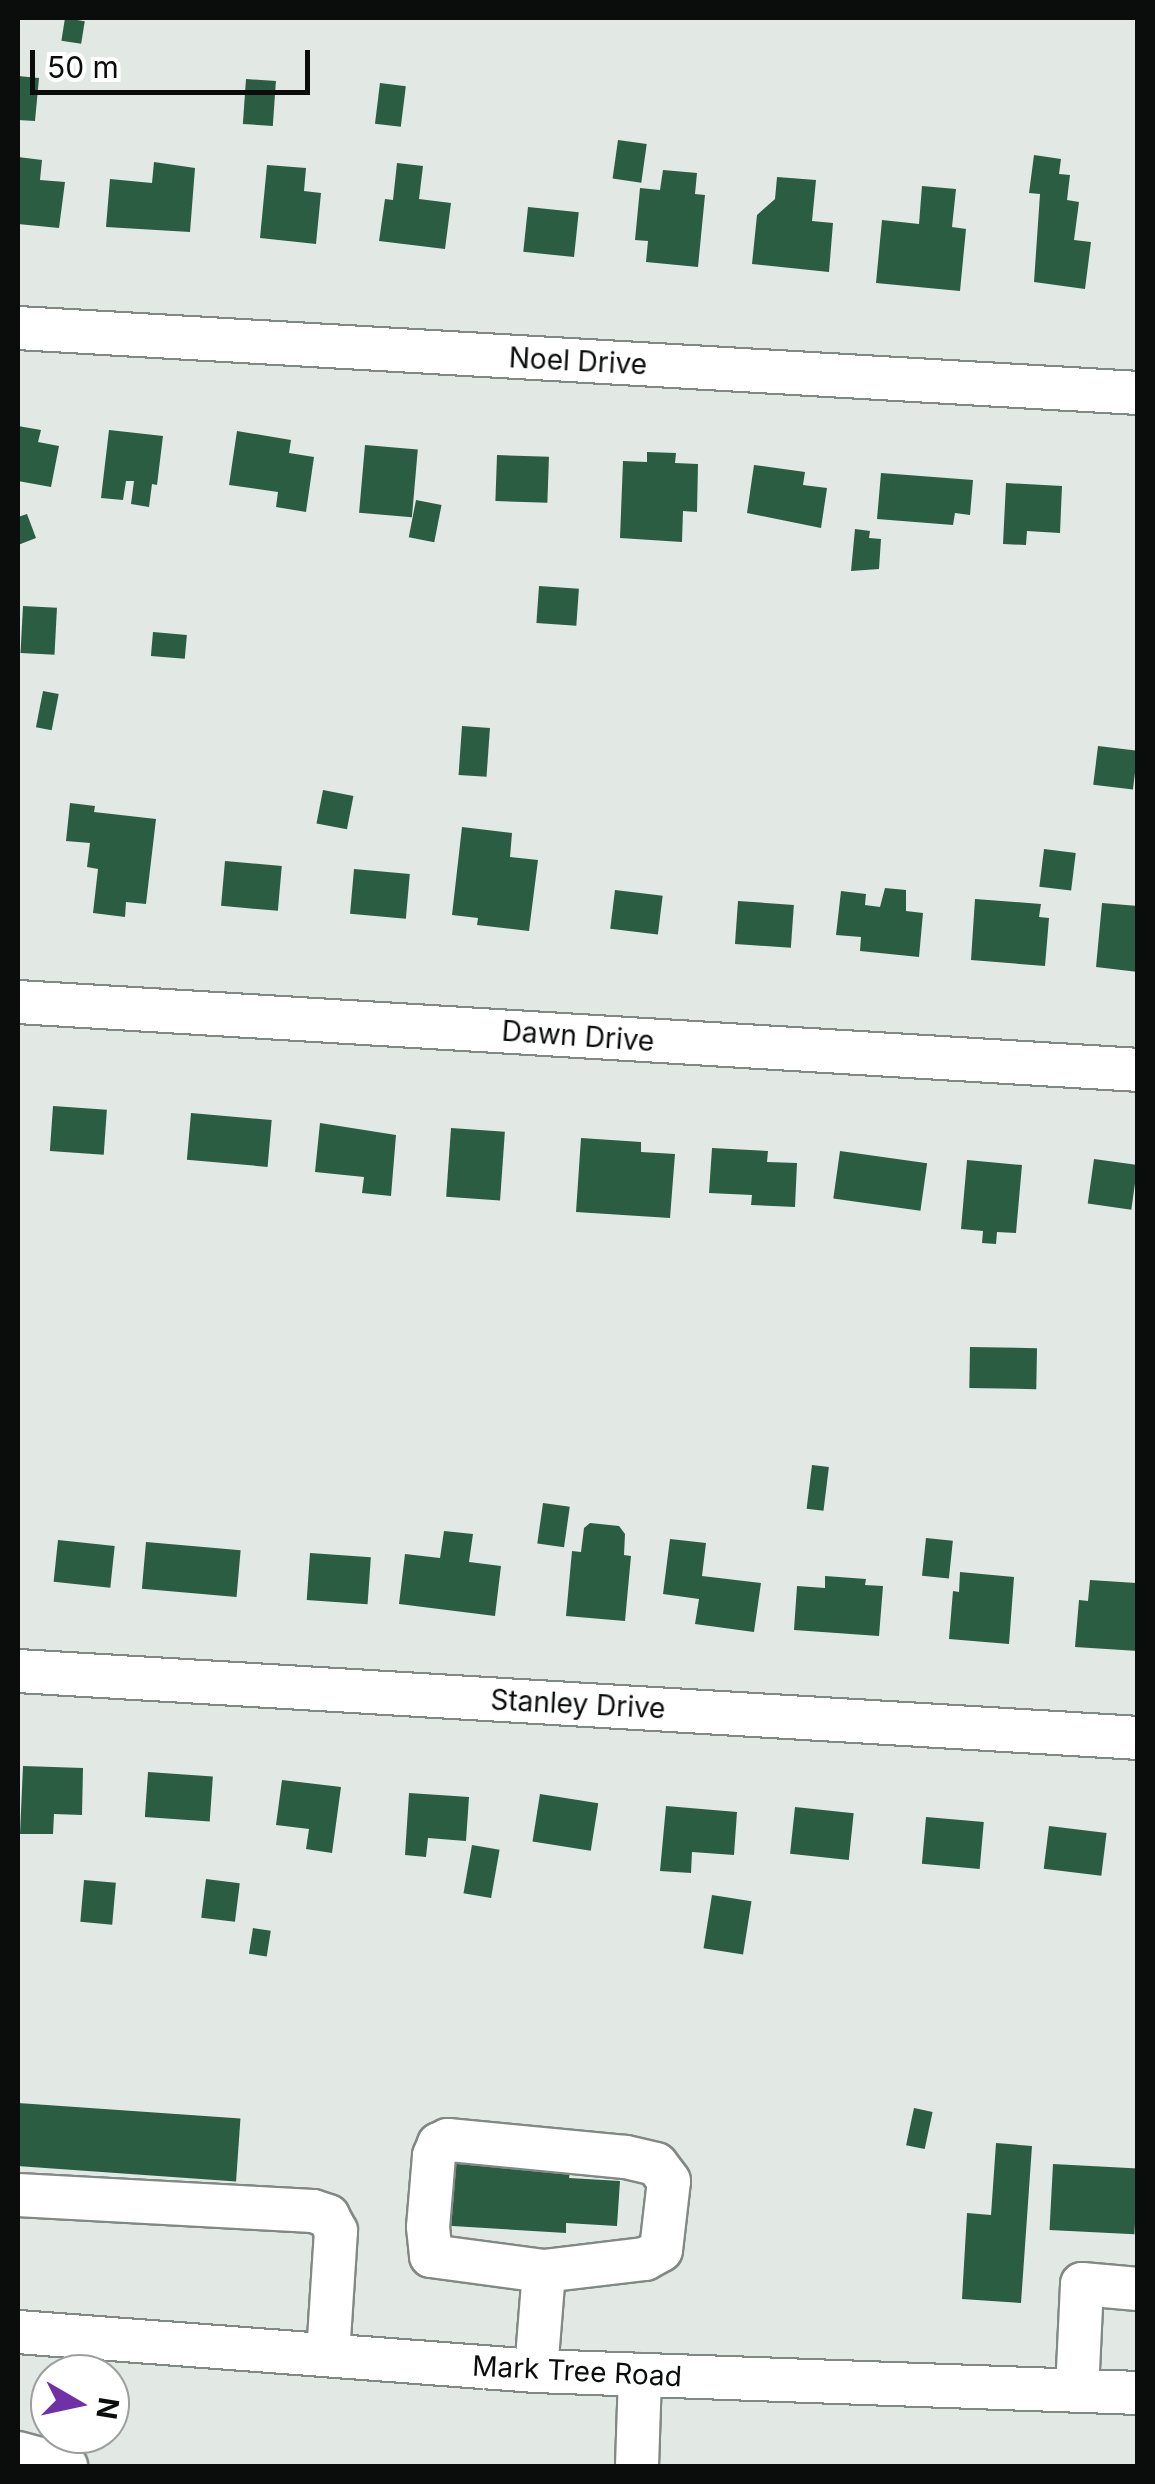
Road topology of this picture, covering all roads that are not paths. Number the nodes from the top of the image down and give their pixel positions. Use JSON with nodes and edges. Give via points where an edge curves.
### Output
{"nodes":[{"id":1,"x":18,"y":328,"type":"edge"},
{"id":2,"x":1138,"y":393,"type":"edge"},
{"id":3,"x":18,"y":1002,"type":"edge"},
{"id":4,"x":1138,"y":1070,"type":"edge"},
{"id":5,"x":18,"y":1670,"type":"edge"},
{"id":6,"x":1138,"y":1738,"type":"edge"},
{"id":7,"x":18,"y":2195,"type":"edge"},
{"id":8,"x":544,"y":2270,"type":"junction"},
{"id":9,"x":1138,"y":2289,"type":"edge"},
{"id":10,"x":18,"y":2332,"type":"edge"},
{"id":11,"x":328,"y":2355,"type":"junction"},
{"id":12,"x":536,"y":2371,"type":"junction"},
{"id":13,"x":640,"y":2376,"type":"junction"},
{"id":14,"x":1076,"y":2391,"type":"junction"},
{"id":15,"x":1138,"y":2393,"type":"edge"},
{"id":16,"x":18,"y":2453,"type":"edge"},
{"id":17,"x":66,"y":2466,"type":"edge"},
{"id":18,"x":638,"y":2466,"type":"edge"}],
"edges":[{"from":1,"to":2,"type":"street","name":"Noel Drive"},
{"from":3,"to":4,"type":"street","name":"Dawn Drive"},
{"from":5,"to":6,"type":"street","name":"Stanley Drive"},
{"from":7,"to":11,"type":"street","via":[[328,2216],[336,2232]]},
{"from":8,"to":8,"type":"street","via":[[646,2259],[662,2250],[668,2180],[656,2164],[625,2156],[439,2144],[428,2227],[431,2256]]},
{"from":8,"to":12,"type":"street"},
{"from":9,"to":14,"type":"street","via":[[1082,2284]]},
{"from":10,"to":11,"type":"street","name":"Mark Tree Road"},
{"from":11,"to":12,"type":"street","name":"Mark Tree Road"},
{"from":12,"to":13,"type":"street","name":"Mark Tree Road"},
{"from":13,"to":14,"type":"street","name":"Mark Tree Road"},
{"from":13,"to":18,"type":"street"},
{"from":14,"to":15,"type":"street","name":"Mark Tree Road"},
{"from":16,"to":17,"type":"street"}]}
